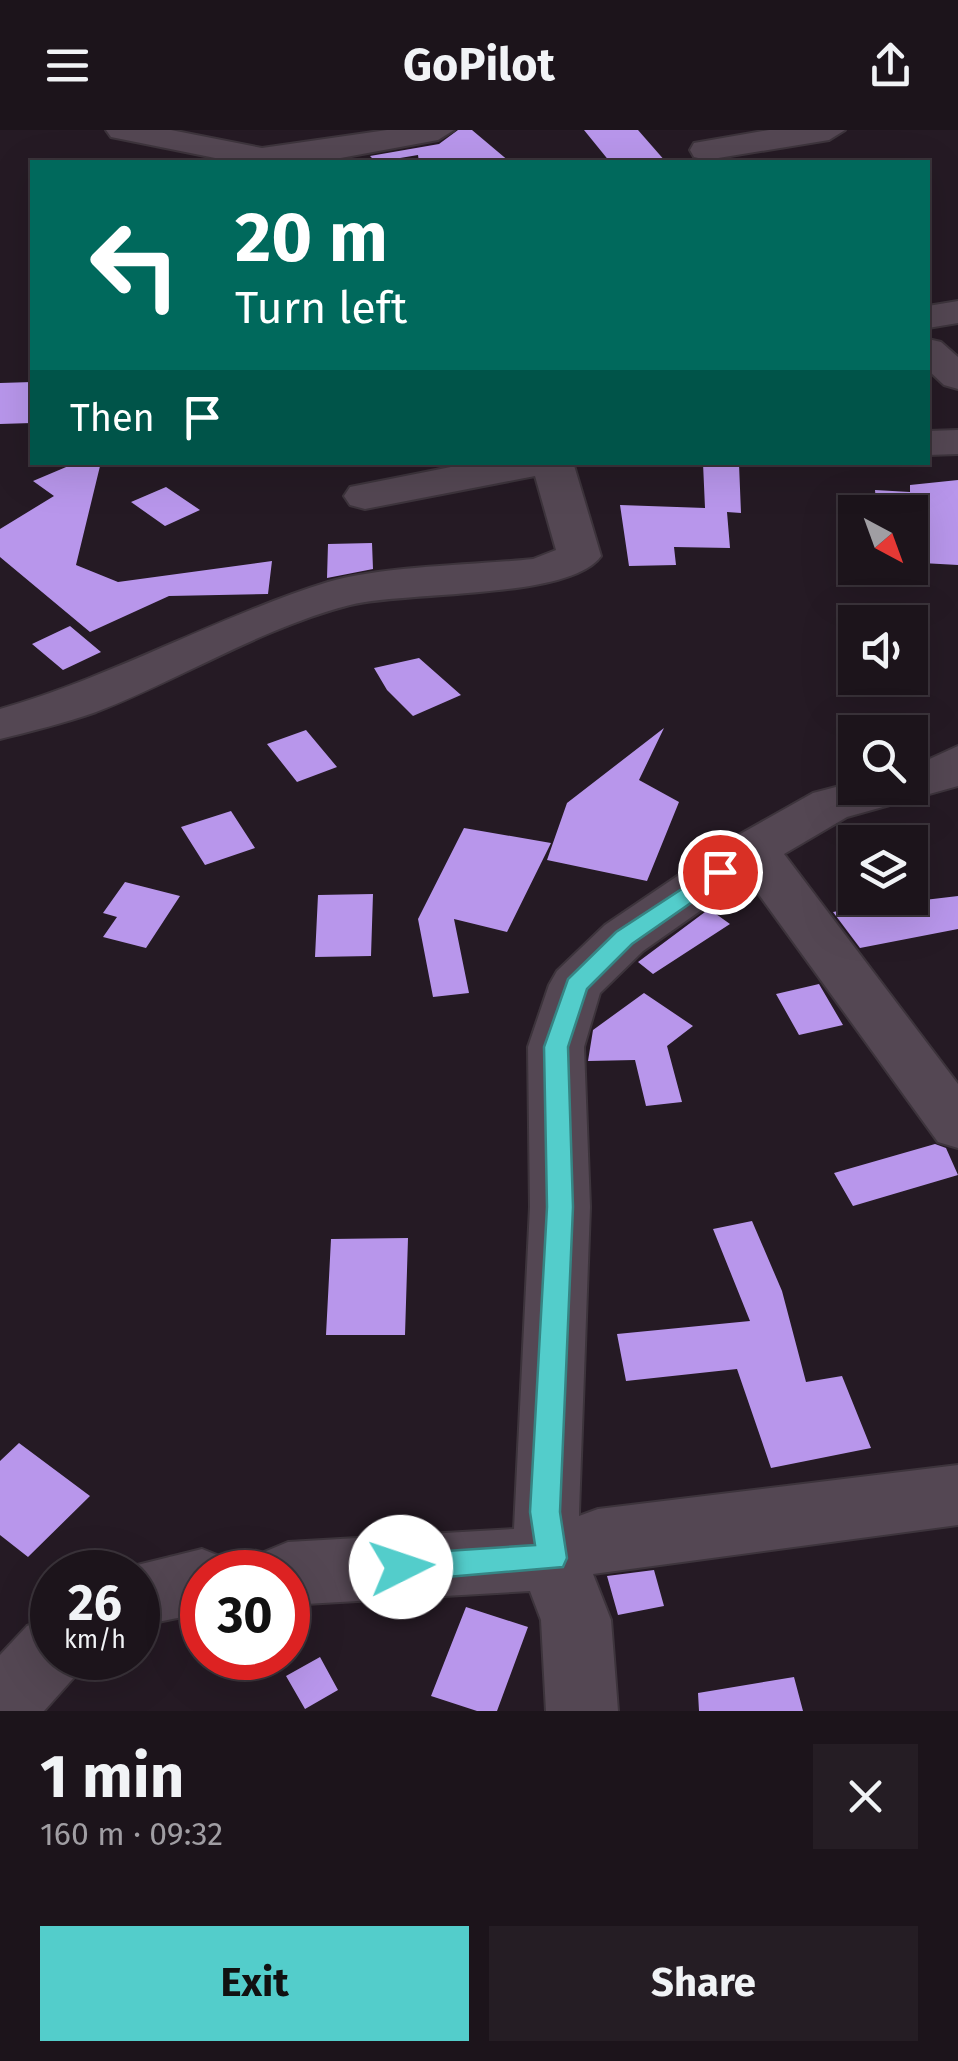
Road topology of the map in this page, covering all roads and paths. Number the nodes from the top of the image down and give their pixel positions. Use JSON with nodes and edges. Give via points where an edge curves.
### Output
{"nodes":[{"id":1,"x":122,"y":130,"type":"edge"},
{"id":2,"x":438,"y":130,"type":"edge"},
{"id":3,"x":828,"y":130,"type":"edge"},
{"id":4,"x":708,"y":148,"type":"edge"},
{"id":5,"x":316,"y":158,"type":"edge"},
{"id":6,"x":958,"y":312,"type":"edge"},
{"id":7,"x":930,"y":317,"type":"edge"},
{"id":8,"x":930,"y":352,"type":"edge"},
{"id":9,"x":958,"y":377,"type":"edge"},
{"id":10,"x":930,"y":442,"type":"edge"},
{"id":11,"x":958,"y":442,"type":"edge"},
{"id":12,"x":528,"y":465,"type":"edge"},
{"id":13,"x":553,"y":465,"type":"edge"},
{"id":14,"x":365,"y":496,"type":"dead end"},
{"id":15,"x":0,"y":724,"type":"edge"},
{"id":16,"x":958,"y":762,"type":"edge"},
{"id":17,"x":928,"y":778,"type":"edge"},
{"id":18,"x":838,"y":802,"type":"edge"},
{"id":19,"x":753,"y":849,"type":"junction"},
{"id":20,"x":958,"y":1126,"type":"edge"},
{"id":21,"x":958,"y":1495,"type":"edge"},
{"id":22,"x":552,"y":1558,"type":"junction"},
{"id":23,"x":310,"y":1573,"type":"edge"},
{"id":24,"x":30,"y":1674,"type":"edge"},
{"id":25,"x":0,"y":1707,"type":"edge"},
{"id":26,"x":582,"y":1711,"type":"edge"}],
"edges":[{"from":1,"to":5,"type":"street","via":[[262,158]]},
{"from":2,"to":5,"type":"street"},
{"from":3,"to":4,"type":"street"},
{"from":6,"to":7,"type":"street"},
{"from":8,"to":9,"type":"street"},
{"from":10,"to":11,"type":"street"},
{"from":12,"to":14,"type":"street"},
{"from":13,"to":15,"type":"street","via":[[579,556],[542,571],[342,592],[78,702]]},
{"from":16,"to":17,"type":"street"},
{"from":18,"to":19,"type":"street"},
{"from":19,"to":20,"type":"street"},
{"from":19,"to":22,"type":"street","via":[[624,938],[576,985],[556,1047],[560,1207],[545,1512]]},
{"from":21,"to":22,"type":"street","via":[[598,1540]]},
{"from":22,"to":23,"type":"street"},
{"from":22,"to":26,"type":"street","via":[[576,1620]]},
{"from":24,"to":25,"type":"street"}]}
